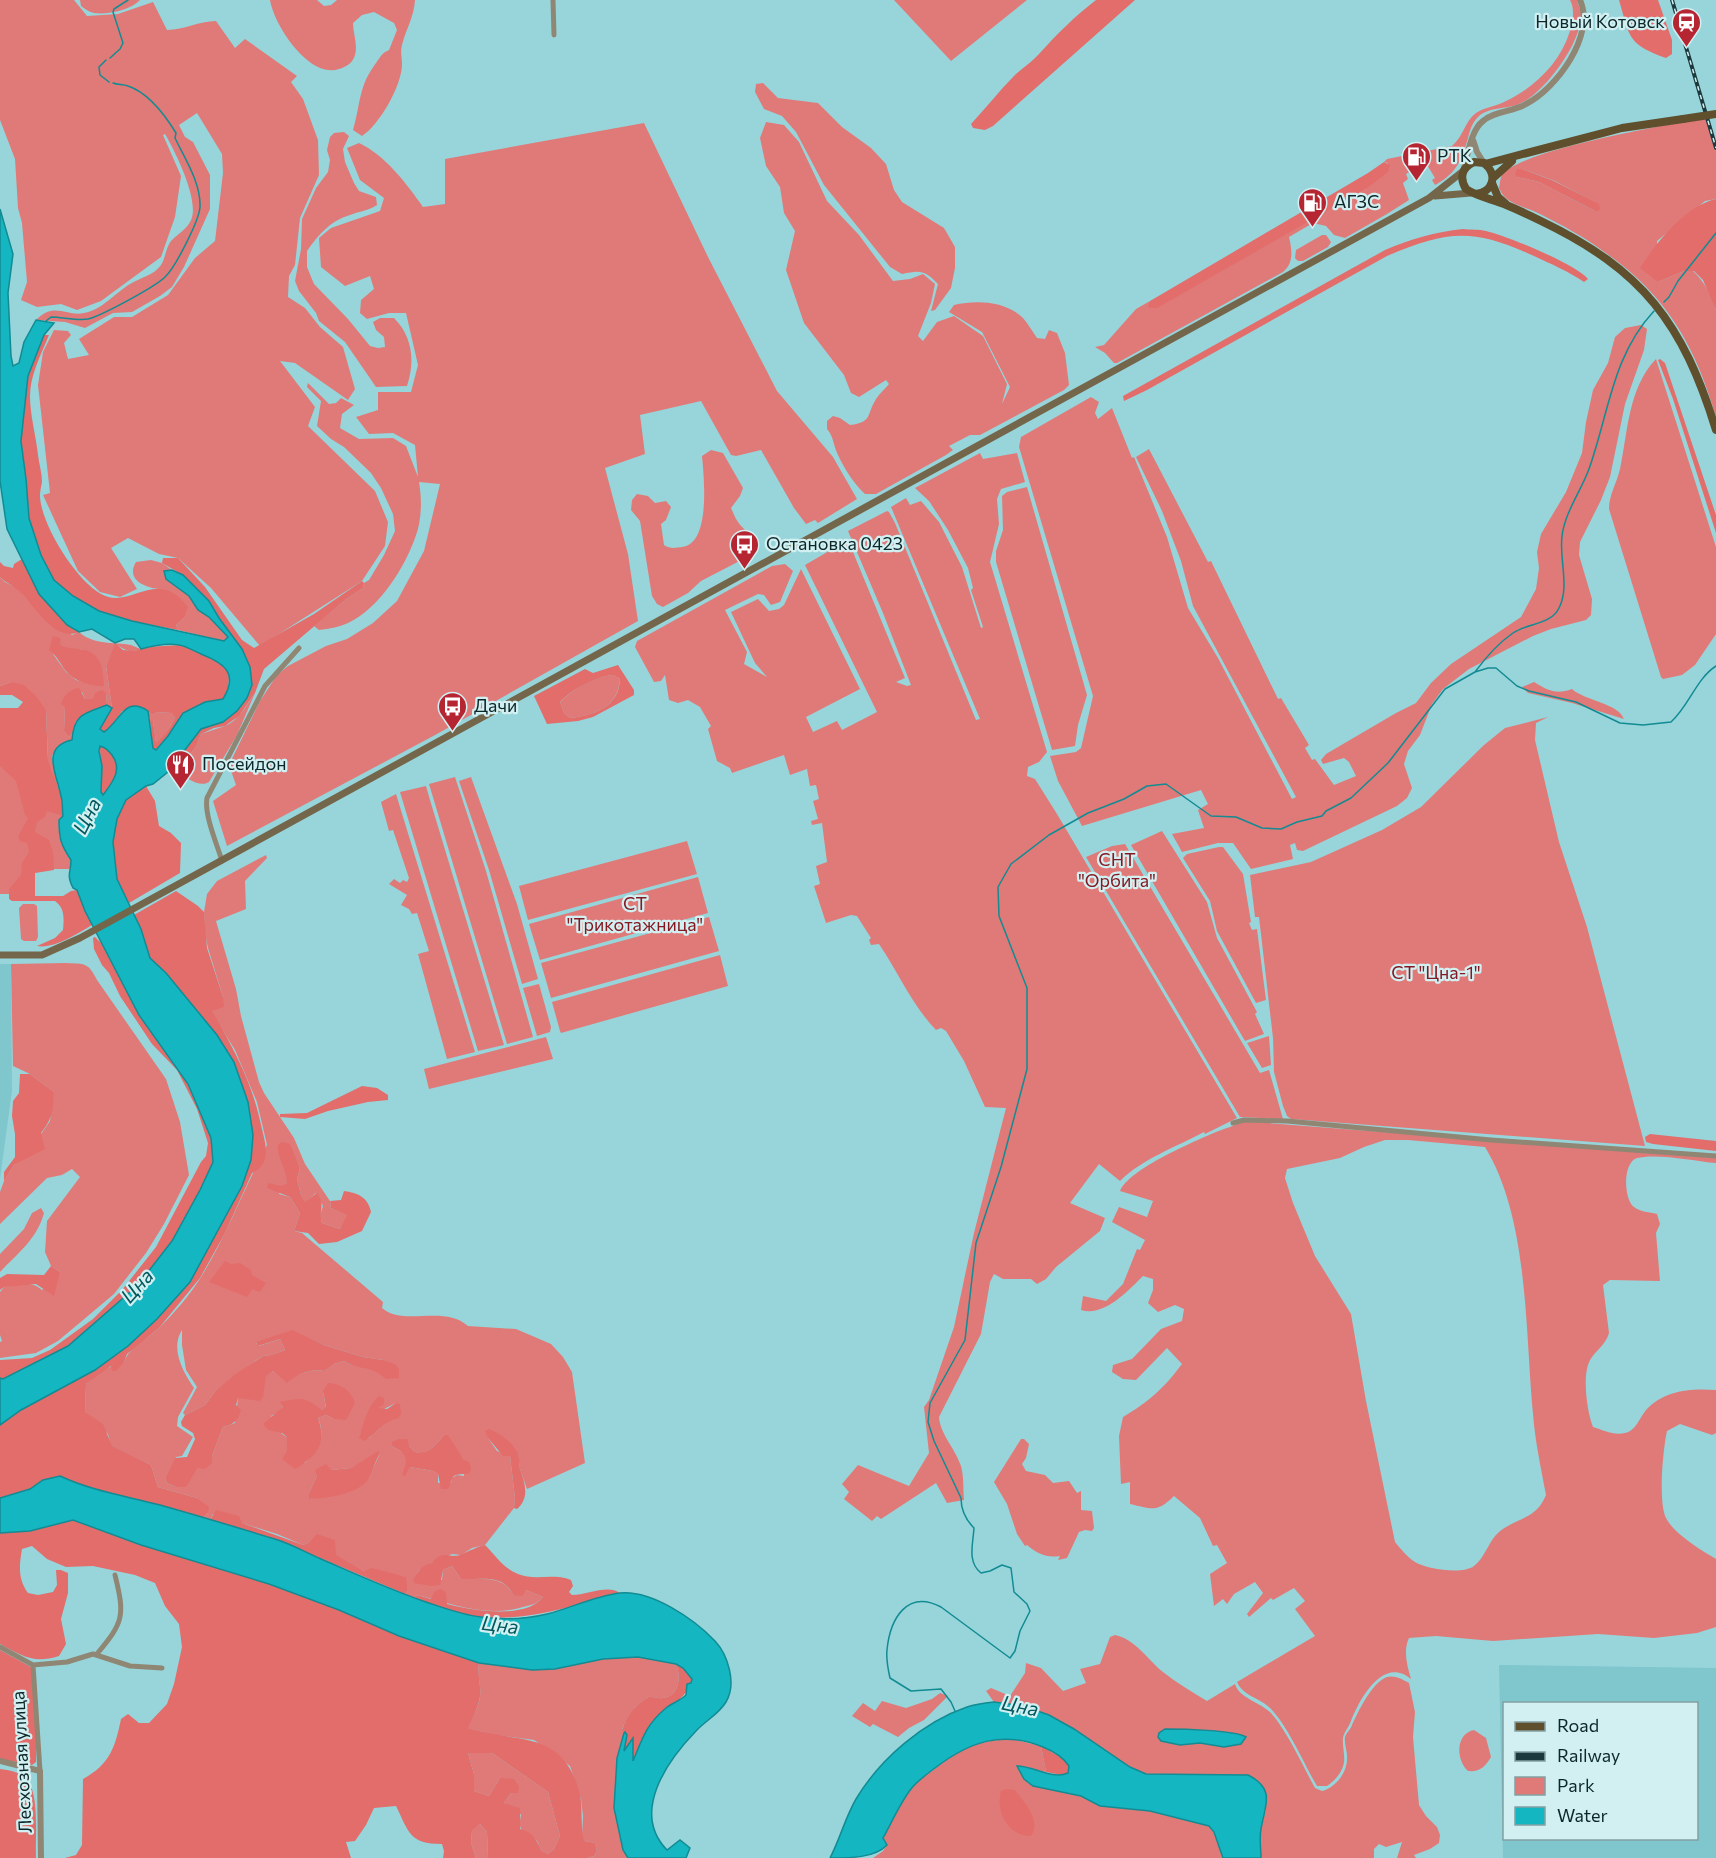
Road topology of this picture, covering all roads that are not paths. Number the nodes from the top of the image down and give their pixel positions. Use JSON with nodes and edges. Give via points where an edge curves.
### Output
{"nodes":[{"id":1,"x":553,"y":0,"type":"edge"},
{"id":2,"x":1580,"y":0,"type":"edge"},
{"id":3,"x":554,"y":35,"type":"dead end"},
{"id":4,"x":1716,"y":114,"type":"edge"},
{"id":5,"x":1473,"y":140,"type":"junction"},
{"id":6,"x":1520,"y":156,"type":"junction"},
{"id":7,"x":1485,"y":164,"type":"junction"},
{"id":8,"x":1462,"y":172,"type":"junction"},
{"id":9,"x":1493,"y":181,"type":"junction"},
{"id":10,"x":1474,"y":193,"type":"junction"},
{"id":11,"x":1430,"y":198,"type":"junction"},
{"id":12,"x":1506,"y":205,"type":"junction"},
{"id":13,"x":1716,"y":430,"type":"edge"},
{"id":14,"x":299,"y":648,"type":"dead end"},
{"id":15,"x":222,"y":861,"type":"junction"},
{"id":16,"x":0,"y":955,"type":"edge"},
{"id":17,"x":1233,"y":1123,"type":"dead end"},
{"id":18,"x":1716,"y":1156,"type":"edge"},
{"id":19,"x":115,"y":1575,"type":"dead end"},
{"id":20,"x":0,"y":1647,"type":"edge"},
{"id":21,"x":96,"y":1655,"type":"junction"},
{"id":22,"x":33,"y":1665,"type":"junction"},
{"id":23,"x":162,"y":1668,"type":"dead end"},
{"id":24,"x":0,"y":1761,"type":"edge"},
{"id":25,"x":40,"y":1771,"type":"junction"},
{"id":26,"x":41,"y":1858,"type":"edge"}],
"edges":[{"from":1,"to":3,"type":"street"},
{"from":2,"to":5,"type":"street","via":[[1584,15],[1581,34],[1560,73],[1528,103],[1483,120]]},
{"from":4,"to":6,"type":"main road","bridge":true,"via":[[1623,128]]},
{"from":5,"to":7,"type":"street"},
{"from":5,"to":8,"type":"street"},
{"from":6,"to":7,"type":"main road"},
{"from":6,"to":9,"type":"main road","via":[[1504,166]]},
{"from":7,"to":8,"type":"main road","via":[[1470,164]]},
{"from":7,"to":9,"type":"main road"},
{"from":8,"to":10,"type":"main road","via":[[1462,184]]},
{"from":8,"to":11,"type":"main road"},
{"from":9,"to":10,"type":"main road","via":[[1486,191]]},
{"from":9,"to":12,"type":"main road","via":[[1498,197]]},
{"from":10,"to":11,"type":"main road"},
{"from":10,"to":12,"type":"main road"},
{"from":11,"to":15,"type":"main road"},
{"from":12,"to":13,"type":"main road","via":[[1592,249],[1652,300],[1693,364]]},
{"from":14,"to":15,"type":"street","via":[[265,686],[207,798]]},
{"from":15,"to":16,"type":"main road","via":[[42,955]]},
{"from":17,"to":18,"type":"street","via":[[1287,1121]]},
{"from":19,"to":21,"type":"street","via":[[121,1617]]},
{"from":20,"to":22,"type":"street","name":"Лесхозная улица"},
{"from":21,"to":22,"type":"street","name":"Лесхозная улица"},
{"from":21,"to":23,"type":"street","via":[[130,1666]]},
{"from":22,"to":25,"type":"street","name":"Лесхозная улица"},
{"from":24,"to":25,"type":"street"},
{"from":25,"to":26,"type":"street","name":"Лесхозная улица"}]}
